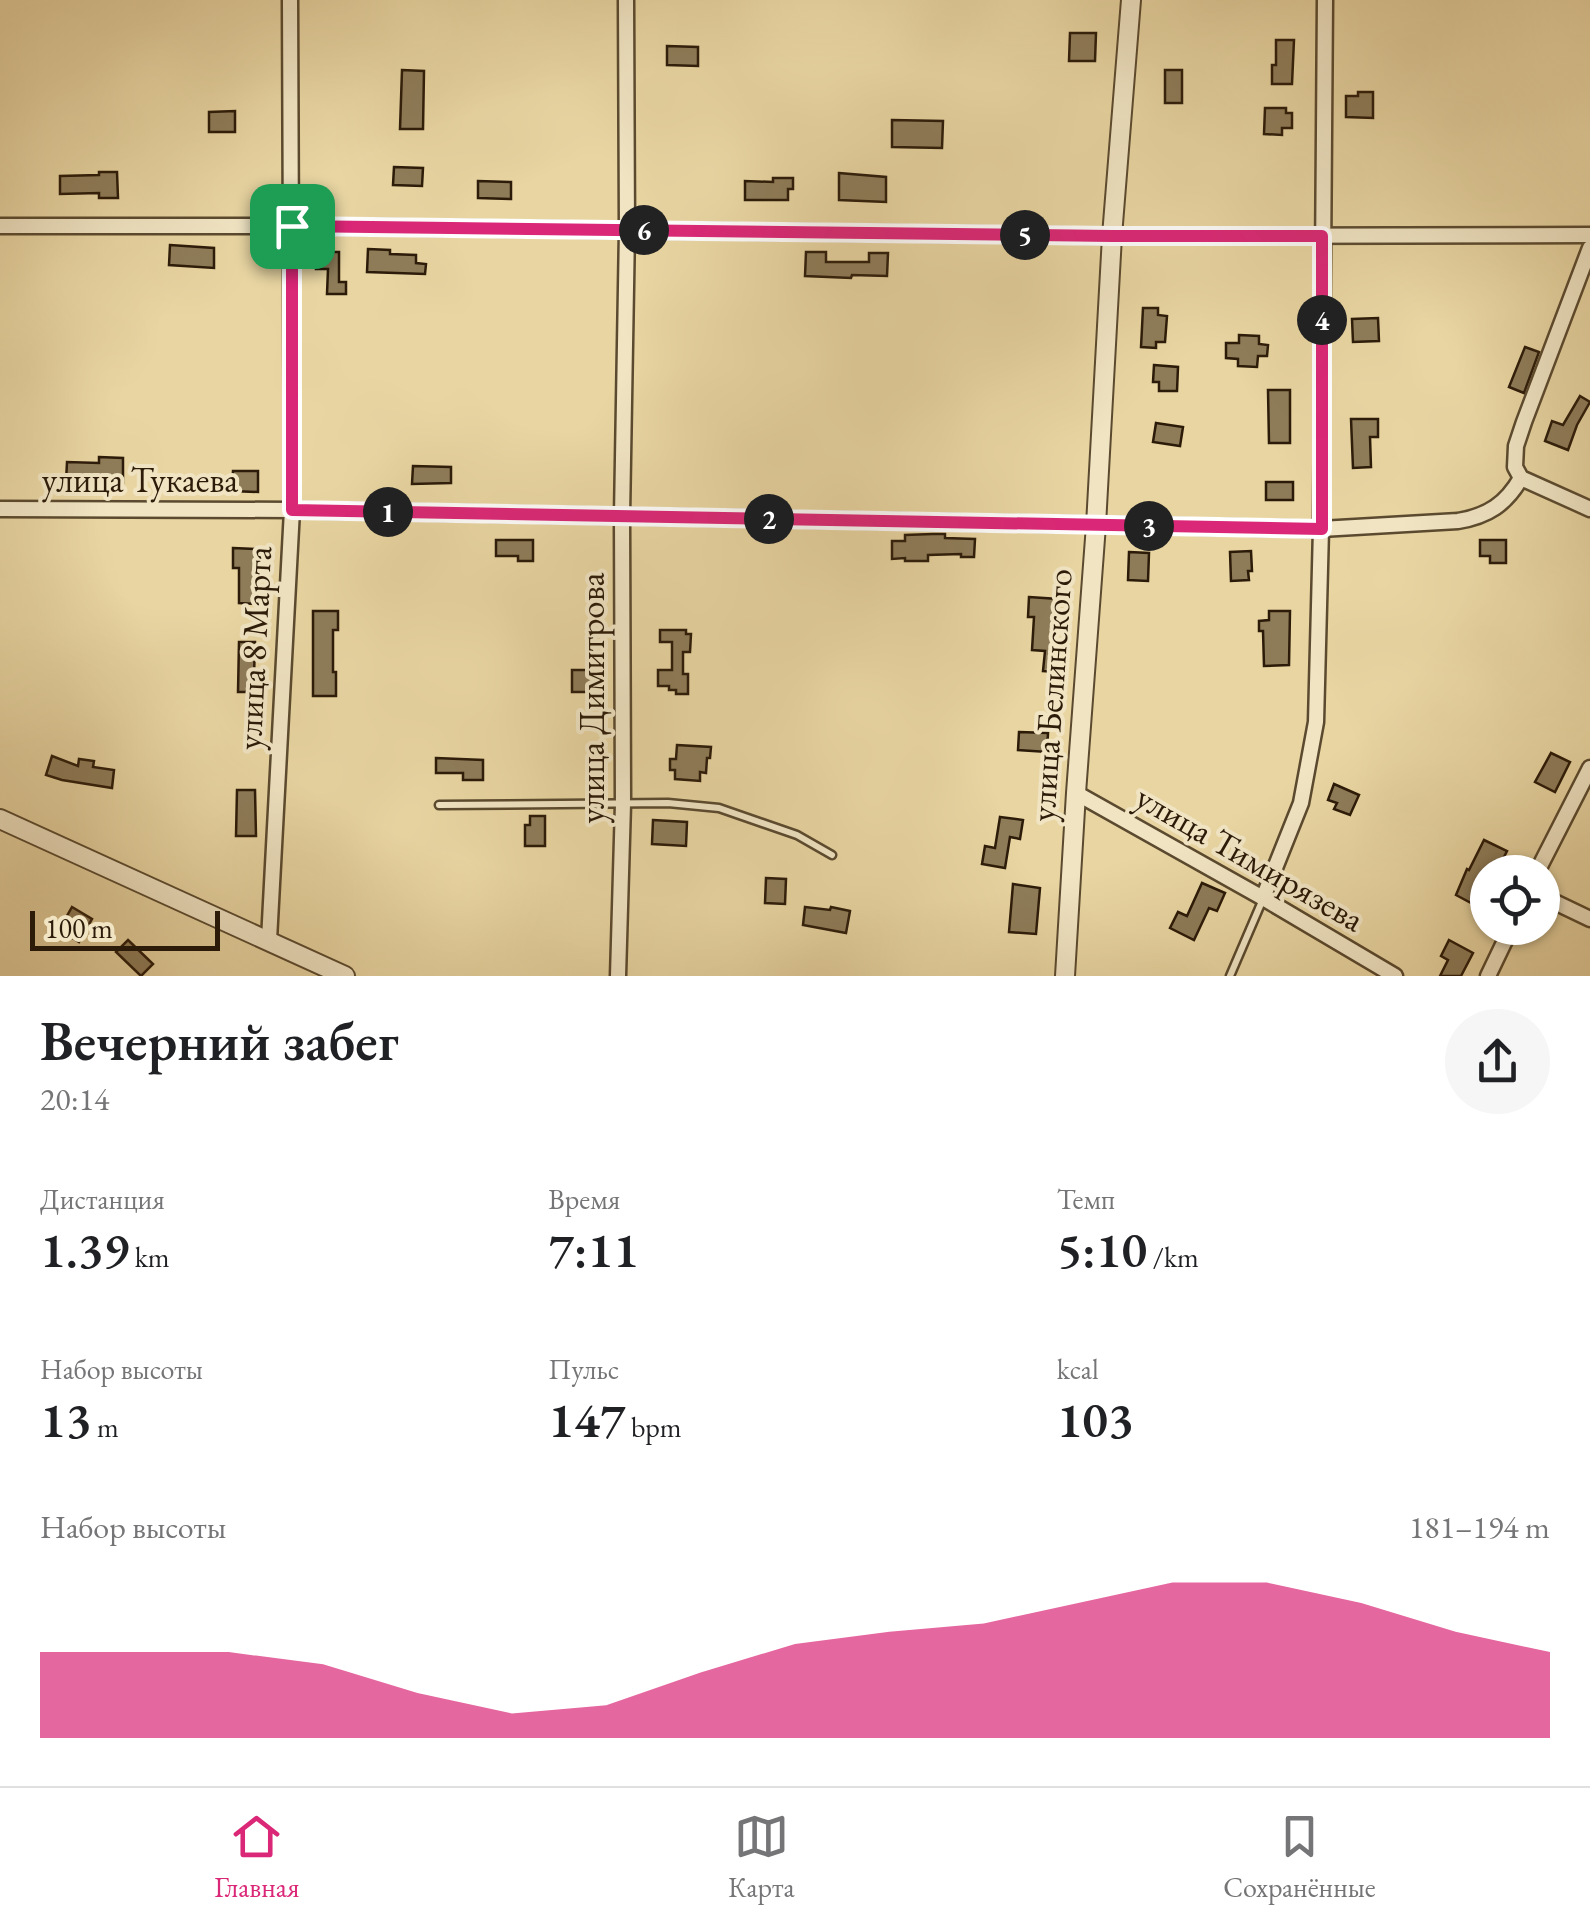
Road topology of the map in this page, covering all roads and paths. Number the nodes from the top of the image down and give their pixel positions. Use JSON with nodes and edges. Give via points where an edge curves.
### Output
{"nodes":[{"id":1,"x":290,"y":0,"type":"edge"},
{"id":2,"x":626,"y":0,"type":"edge"},
{"id":3,"x":1131,"y":0,"type":"edge"},
{"id":4,"x":1325,"y":0,"type":"edge"},
{"id":5,"x":0,"y":226,"type":"edge"},
{"id":6,"x":292,"y":226,"type":"junction"},
{"id":7,"x":628,"y":230,"type":"junction"},
{"id":8,"x":1590,"y":235,"type":"edge"},
{"id":9,"x":1112,"y":236,"type":"junction"},
{"id":10,"x":1322,"y":236,"type":"junction"},
{"id":11,"x":1590,"y":248,"type":"edge"},
{"id":12,"x":1521,"y":478,"type":"junction"},
{"id":13,"x":0,"y":509,"type":"edge"},
{"id":14,"x":1590,"y":509,"type":"edge"},
{"id":15,"x":292,"y":510,"type":"junction"},
{"id":16,"x":622,"y":516,"type":"junction"},
{"id":17,"x":1096,"y":525,"type":"junction"},
{"id":18,"x":1322,"y":529,"type":"junction"},
{"id":19,"x":1590,"y":768,"type":"edge"},
{"id":20,"x":1076,"y":793,"type":"junction"},
{"id":21,"x":623,"y":804,"type":"junction"},
{"id":22,"x":439,"y":805,"type":"dead end"},
{"id":23,"x":0,"y":818,"type":"edge"},
{"id":24,"x":832,"y":855,"type":"dead end"},
{"id":25,"x":1546,"y":855,"type":"edge"},
{"id":26,"x":1263,"y":898,"type":"junction"},
{"id":27,"x":1560,"y":905,"type":"edge"},
{"id":28,"x":1590,"y":919,"type":"edge"},
{"id":29,"x":270,"y":940,"type":"junction"},
{"id":30,"x":1503,"y":945,"type":"edge"},
{"id":31,"x":346,"y":976,"type":"edge"},
{"id":32,"x":618,"y":976,"type":"edge"},
{"id":33,"x":1066,"y":976,"type":"edge"},
{"id":34,"x":1230,"y":976,"type":"edge"},
{"id":35,"x":1394,"y":976,"type":"edge"},
{"id":36,"x":1488,"y":976,"type":"edge"}],
"edges":[{"from":1,"to":6,"type":"street","name":"улица 8 Марта"},
{"from":2,"to":7,"type":"street","name":"улица Димитрова"},
{"from":3,"to":9,"type":"street","name":"улица Белинского"},
{"from":4,"to":10,"type":"street"},
{"from":5,"to":6,"type":"street"},
{"from":6,"to":7,"type":"street"},
{"from":6,"to":15,"type":"street","name":"улица 8 Марта"},
{"from":7,"to":9,"type":"street"},
{"from":7,"to":16,"type":"street","name":"улица Димитрова"},
{"from":8,"to":10,"type":"street"},
{"from":9,"to":10,"type":"street"},
{"from":9,"to":17,"type":"street","name":"улица Белинского"},
{"from":10,"to":18,"type":"street"},
{"from":11,"to":12,"type":"street","via":[[1516,446]]},
{"from":12,"to":14,"type":"street"},
{"from":12,"to":18,"type":"street","name":"улица Тукаева","via":[[1511,496],[1476,518]]},
{"from":13,"to":15,"type":"street","name":"улица Тукаева"},
{"from":15,"to":16,"type":"street","name":"улица Тукаева"},
{"from":15,"to":29,"type":"street","name":"улица 8 Марта"},
{"from":16,"to":17,"type":"street","name":"улица Тукаева"},
{"from":16,"to":21,"type":"street","name":"улица Димитрова"},
{"from":17,"to":18,"type":"street","name":"улица Тукаева"},
{"from":17,"to":20,"type":"street","name":"улица Белинского"},
{"from":18,"to":26,"type":"street","via":[[1316,722],[1301,803]]},
{"from":19,"to":25,"type":"street"},
{"from":20,"to":26,"type":"street","name":"улица Тимирязева"},
{"from":20,"to":33,"type":"street","name":"улица Белинского"},
{"from":21,"to":22,"type":"lane"},
{"from":21,"to":24,"type":"lane","via":[[719,808],[797,835]]},
{"from":21,"to":32,"type":"street","name":"улица Димитрова"},
{"from":23,"to":29,"type":"street"},
{"from":26,"to":34,"type":"lane"},
{"from":26,"to":35,"type":"street","name":"улица Тимирязева"},
{"from":27,"to":28,"type":"street"},
{"from":29,"to":31,"type":"street"},
{"from":30,"to":36,"type":"street"}]}
